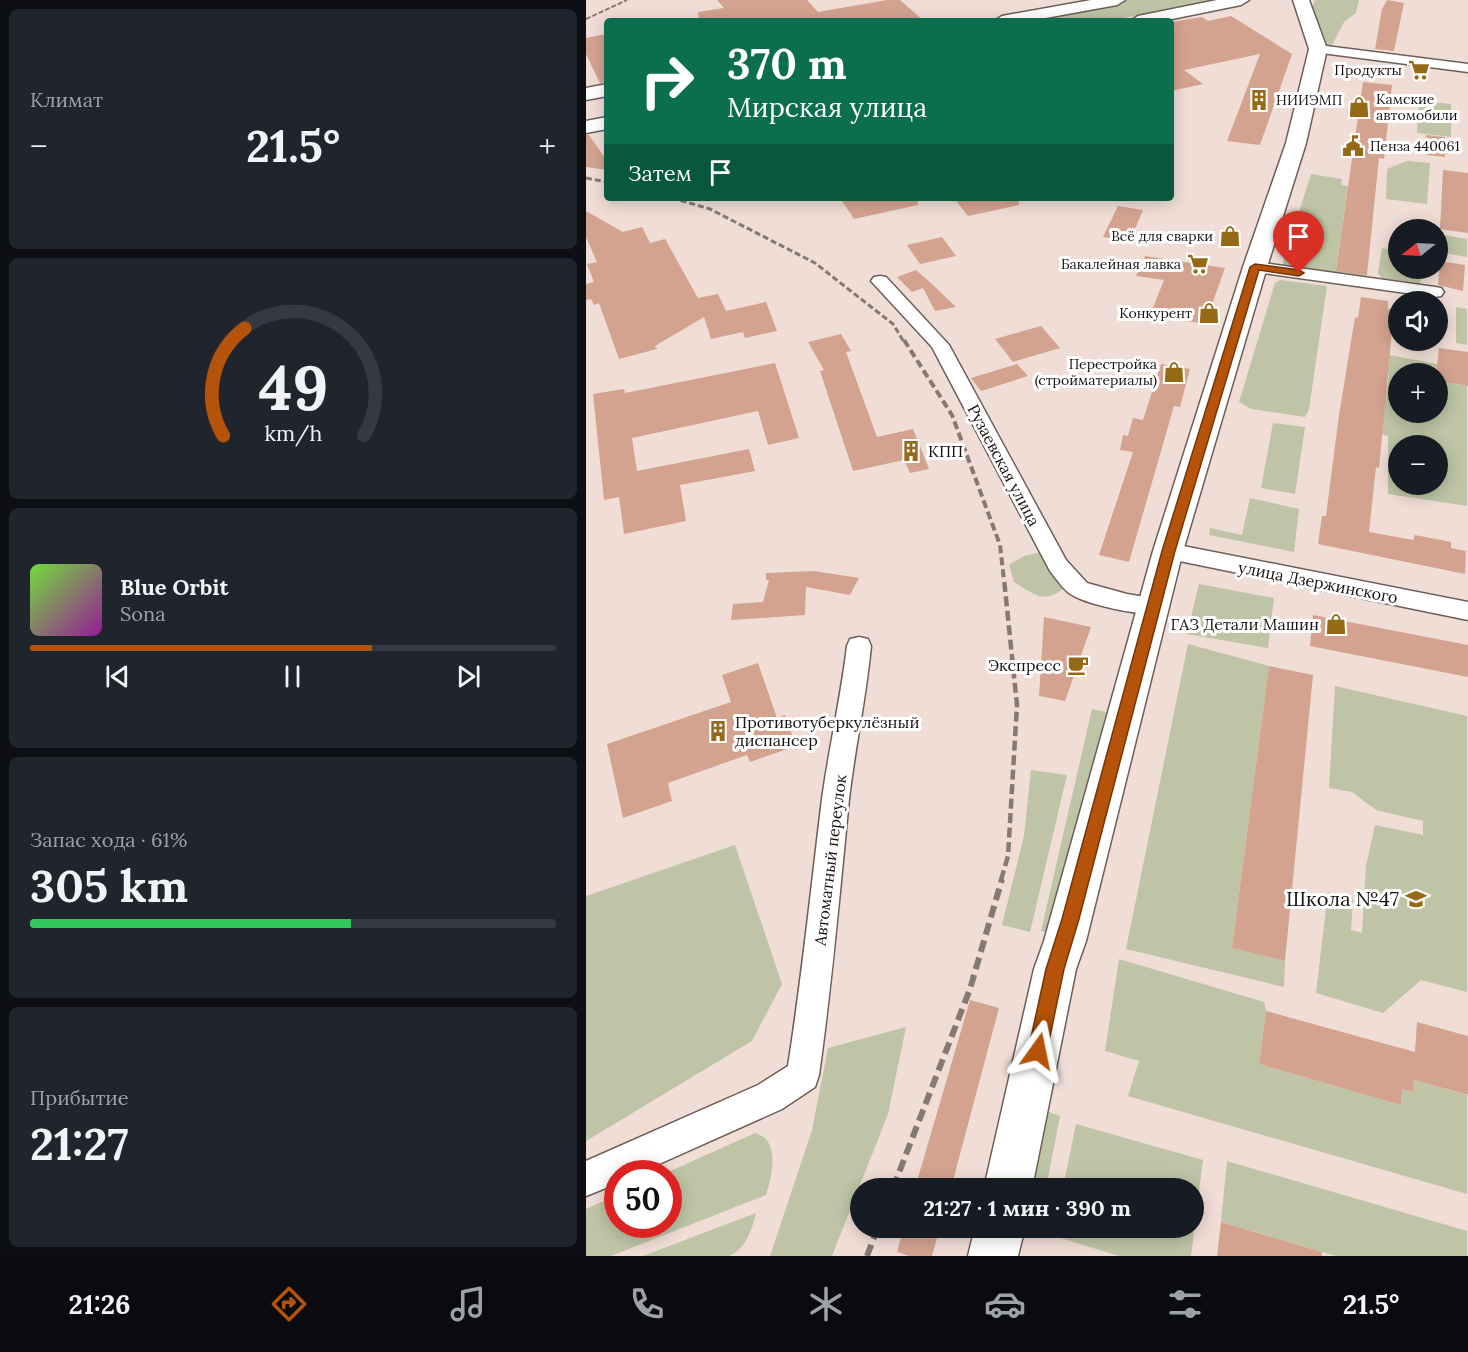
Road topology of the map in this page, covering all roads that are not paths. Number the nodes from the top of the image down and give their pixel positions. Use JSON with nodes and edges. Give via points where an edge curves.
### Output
{"nodes":[{"id":1,"x":1117,"y":0,"type":"edge"},
{"id":2,"x":1241,"y":0,"type":"edge"},
{"id":3,"x":1301,"y":0,"type":"edge"},
{"id":4,"x":1018,"y":18,"type":"edge"},
{"id":5,"x":1153,"y":18,"type":"edge"},
{"id":6,"x":1318,"y":49,"type":"junction"},
{"id":7,"x":1468,"y":68,"type":"edge"},
{"id":8,"x":604,"y":91,"type":"edge"},
{"id":9,"x":586,"y":94,"type":"edge"},
{"id":10,"x":604,"y":124,"type":"edge"},
{"id":11,"x":586,"y":128,"type":"edge"},
{"id":12,"x":1255,"y":267,"type":"junction"},
{"id":13,"x":880,"y":281,"type":"dead end"},
{"id":14,"x":1428,"y":291,"type":"edge"},
{"id":15,"x":1168,"y":551,"type":"junction"},
{"id":16,"x":1155,"y":606,"type":"junction"},
{"id":17,"x":1468,"y":611,"type":"edge"},
{"id":18,"x":859,"y":646,"type":"dead end"},
{"id":19,"x":1010,"y":1178,"type":"edge"},
{"id":20,"x":586,"y":1179,"type":"edge"},
{"id":21,"x":997,"y":1238,"type":"edge"},
{"id":22,"x":993,"y":1256,"type":"edge"}],
"edges":[{"from":1,"to":4,"type":"main road"},
{"from":2,"to":5,"type":"main road"},
{"from":3,"to":6,"type":"main road"},
{"from":6,"to":7,"type":"street"},
{"from":6,"to":12,"type":"main road","via":[[1296,143]]},
{"from":8,"to":9,"type":"main road"},
{"from":10,"to":11,"type":"main road"},
{"from":12,"to":14,"type":"street"},
{"from":12,"to":15,"type":"main road"},
{"from":13,"to":16,"type":"street","name":"Рузаевская улица","via":[[940,345],[1058,565],[1079,590]]},
{"from":15,"to":16,"type":"main road"},
{"from":15,"to":17,"type":"street","name":"улица Дзержинского"},
{"from":16,"to":19,"type":"main road","via":[[1055,969]]},
{"from":18,"to":20,"type":"street","name":"Автоматный переулок","via":[[836,796],[803,1075],[770,1097]]},
{"from":21,"to":22,"type":"main road"}]}
